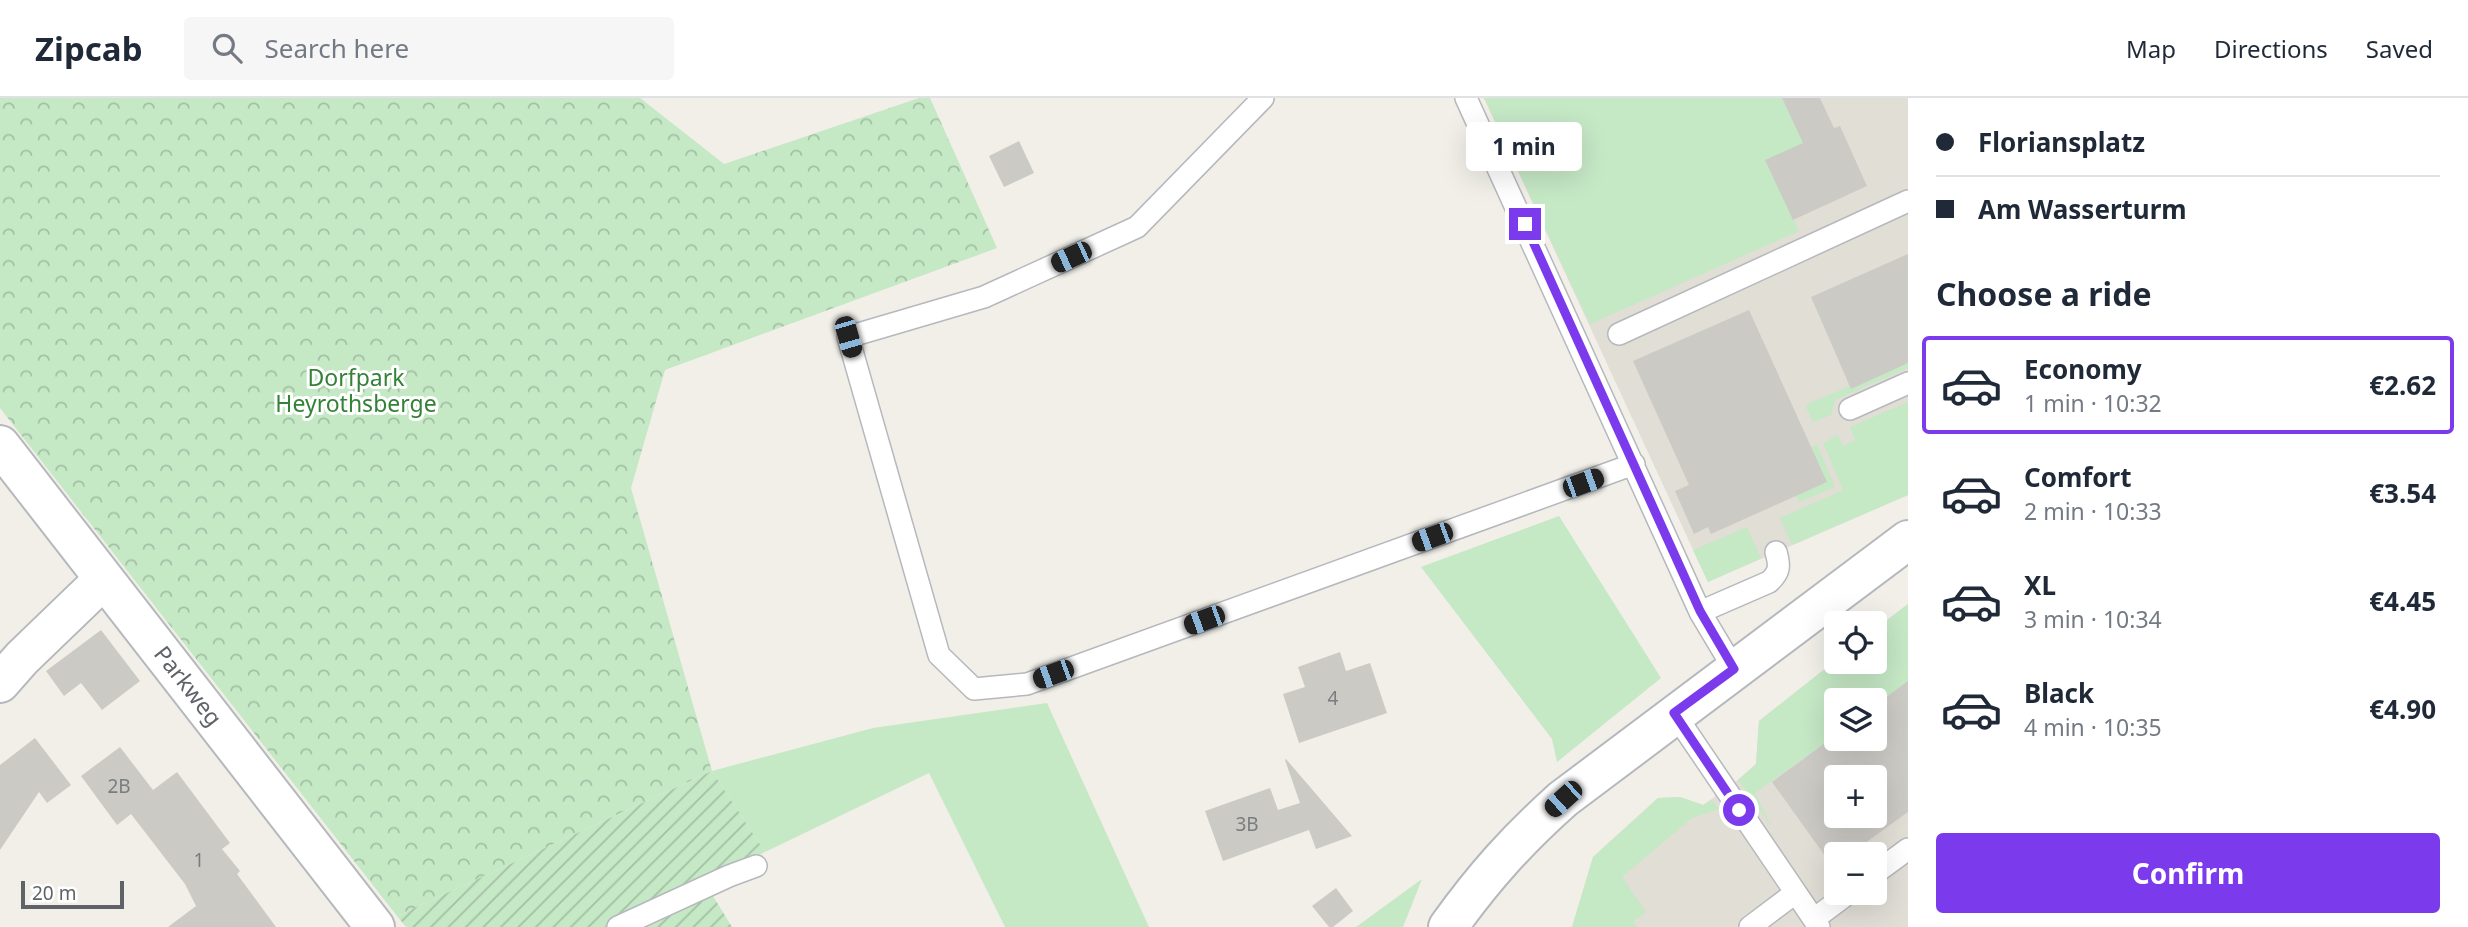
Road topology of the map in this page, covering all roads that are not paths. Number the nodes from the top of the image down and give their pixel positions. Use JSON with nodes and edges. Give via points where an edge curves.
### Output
{"nodes":[{"id":1,"x":1263,"y":98,"type":"edge"},
{"id":2,"x":1466,"y":98,"type":"edge"},
{"id":3,"x":1908,"y":201,"type":"edge"},
{"id":4,"x":1619,"y":334,"type":"dead end"},
{"id":5,"x":1908,"y":383,"type":"edge"},
{"id":6,"x":1850,"y":409,"type":"dead end"},
{"id":7,"x":0,"y":445,"type":"edge"},
{"id":8,"x":1634,"y":464,"type":"junction"},
{"id":9,"x":1908,"y":540,"type":"edge"},
{"id":10,"x":1776,"y":552,"type":"dead end"},
{"id":11,"x":104,"y":579,"type":"junction"},
{"id":12,"x":1700,"y":611,"type":"junction"},
{"id":13,"x":1734,"y":669,"type":"junction"},
{"id":14,"x":0,"y":683,"type":"edge"},
{"id":15,"x":1683,"y":727,"type":"junction"},
{"id":16,"x":1908,"y":849,"type":"edge"},
{"id":17,"x":1887,"y":864,"type":"edge"},
{"id":18,"x":756,"y":866,"type":"dead end"},
{"id":19,"x":1795,"y":893,"type":"junction"},
{"id":20,"x":1836,"y":905,"type":"edge"},
{"id":21,"x":1817,"y":923,"type":"edge"},
{"id":22,"x":374,"y":927,"type":"edge"},
{"id":23,"x":618,"y":927,"type":"edge"},
{"id":24,"x":1448,"y":927,"type":"edge"},
{"id":25,"x":1750,"y":927,"type":"edge"}],
"edges":[{"from":1,"to":8,"type":"lane","via":[[1137,227],[984,297],[848,337],[939,655],[956,672],[974,689],[1027,684]]},
{"from":2,"to":8,"type":"lane"},
{"from":3,"to":4,"type":"lane"},
{"from":5,"to":6,"type":"lane"},
{"from":7,"to":11,"type":"street","name":"Parkweg"},
{"from":8,"to":12,"type":"lane"},
{"from":9,"to":13,"type":"street"},
{"from":10,"to":12,"type":"lane","via":[[1780,566],[1769,582]]},
{"from":11,"to":14,"type":"street"},
{"from":11,"to":22,"type":"street","name":"Parkweg"},
{"from":12,"to":13,"type":"lane"},
{"from":13,"to":15,"type":"street"},
{"from":15,"to":19,"type":"lane"},
{"from":15,"to":24,"type":"street","via":[[1563,799],[1521,837]]},
{"from":16,"to":17,"type":"lane"},
{"from":18,"to":23,"type":"lane"},
{"from":19,"to":21,"type":"lane"},
{"from":19,"to":25,"type":"lane"},
{"from":20,"to":21,"type":"lane"}]}
